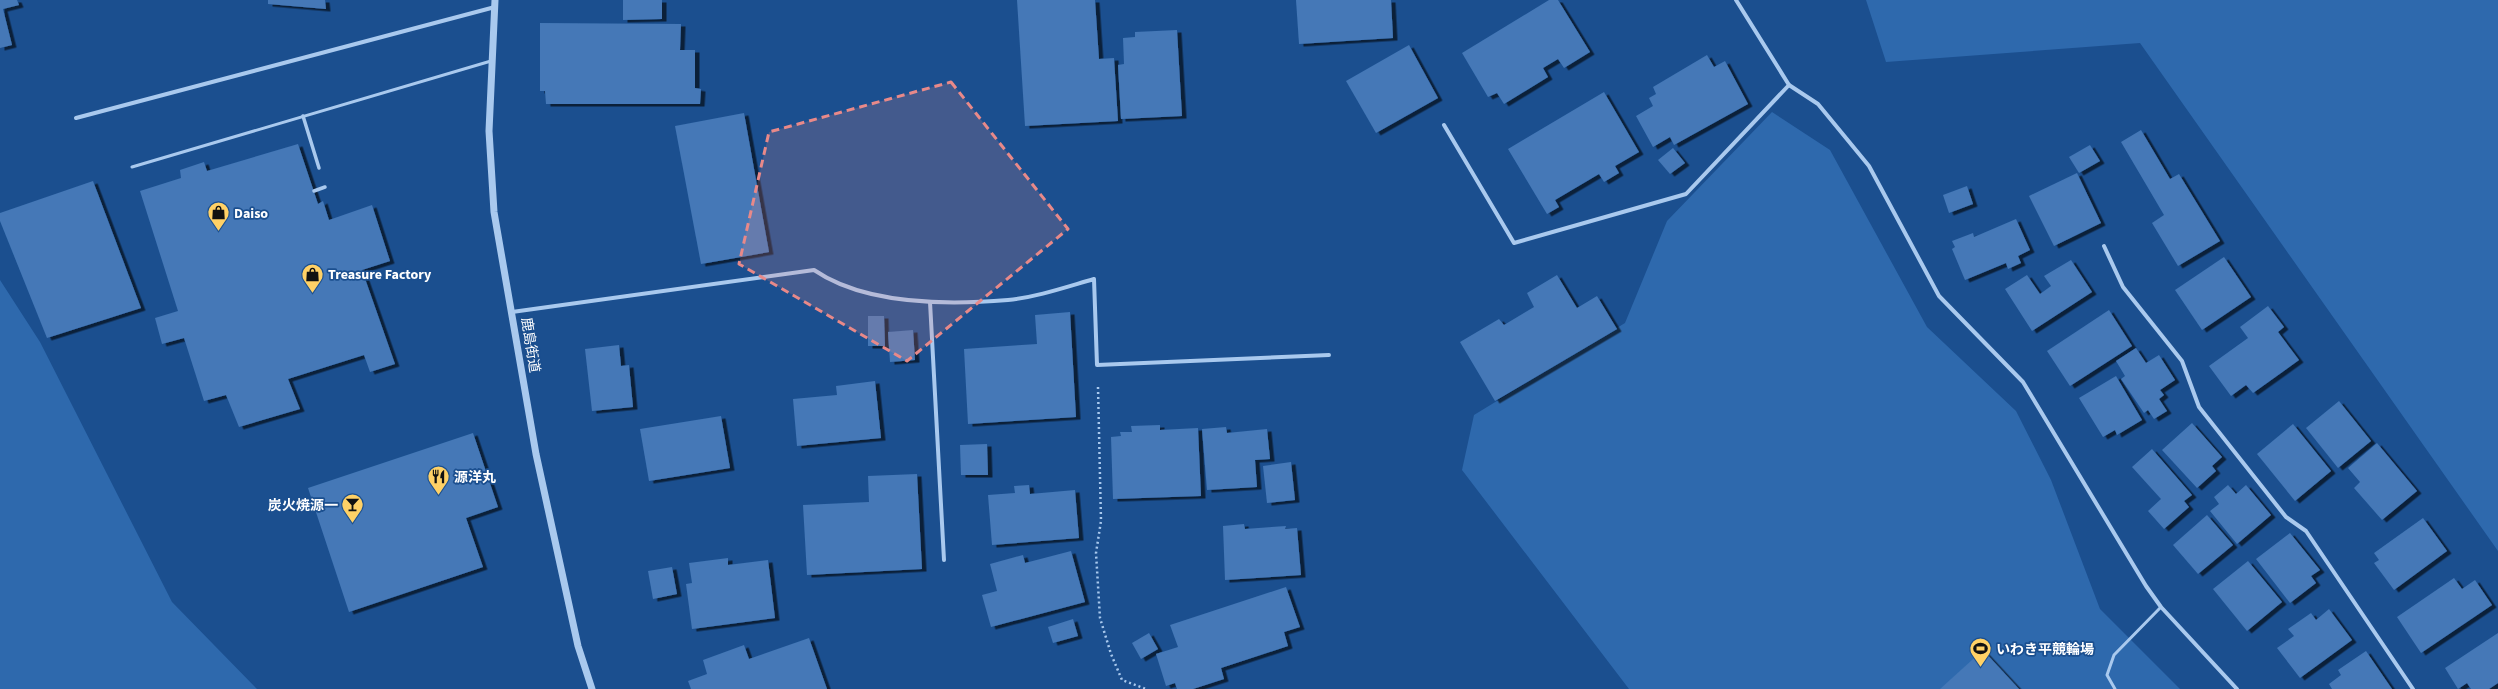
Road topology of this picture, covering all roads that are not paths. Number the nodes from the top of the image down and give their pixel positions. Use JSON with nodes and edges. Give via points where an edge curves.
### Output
{"nodes":[{"id":1,"x":1736,"y":0,"type":"edge"},
{"id":2,"x":495,"y":4,"type":"edge"},
{"id":3,"x":491,"y":61,"type":"junction"},
{"id":4,"x":1788,"y":85,"type":"junction"},
{"id":5,"x":303,"y":116,"type":"junction"},
{"id":6,"x":76,"y":118,"type":"dead end"},
{"id":7,"x":1444,"y":125,"type":"dead end"},
{"id":8,"x":132,"y":167,"type":"dead end"},
{"id":9,"x":319,"y":168,"type":"dead end"},
{"id":10,"x":325,"y":187,"type":"dead end"},
{"id":11,"x":314,"y":191,"type":"dead end"},
{"id":12,"x":2104,"y":246,"type":"dead end"},
{"id":13,"x":930,"y":302,"type":"junction"},
{"id":14,"x":512,"y":312,"type":"junction"},
{"id":15,"x":1329,"y":355,"type":"dead end"},
{"id":16,"x":944,"y":560,"type":"dead end"},
{"id":17,"x":2161,"y":607,"type":"junction"},
{"id":18,"x":592,"y":689,"type":"edge"},
{"id":19,"x":2115,"y":689,"type":"edge"},
{"id":20,"x":2237,"y":689,"type":"edge"},
{"id":21,"x":2413,"y":689,"type":"edge"}],
"edges":[{"from":1,"to":4,"type":"street"},
{"from":2,"to":3,"type":"street","name":"鹿島街道"},
{"from":2,"to":6,"type":"street"},
{"from":3,"to":5,"type":"lane"},
{"from":3,"to":14,"type":"street","name":"鹿島街道","via":[[489,131],[494,212]]},
{"from":4,"to":7,"type":"street","via":[[1686,194],[1514,243]]},
{"from":4,"to":17,"type":"street","via":[[1818,104],[1869,166],[1939,296],[2023,382]]},
{"from":5,"to":8,"type":"lane"},
{"from":5,"to":9,"type":"street"},
{"from":10,"to":11,"type":"street"},
{"from":12,"to":21,"type":"street","via":[[2123,287],[2182,361],[2199,407],[2286,517],[2306,531]]},
{"from":13,"to":14,"type":"street","via":[[881,296],[830,281],[814,270]]},
{"from":13,"to":15,"type":"street","via":[[1009,300],[1094,279],[1097,364]]},
{"from":13,"to":16,"type":"street"},
{"from":14,"to":18,"type":"street","name":"鹿島街道","via":[[536,454],[578,646]]},
{"from":17,"to":19,"type":"lane","via":[[2114,655],[2106,675]]},
{"from":17,"to":20,"type":"street"}]}
